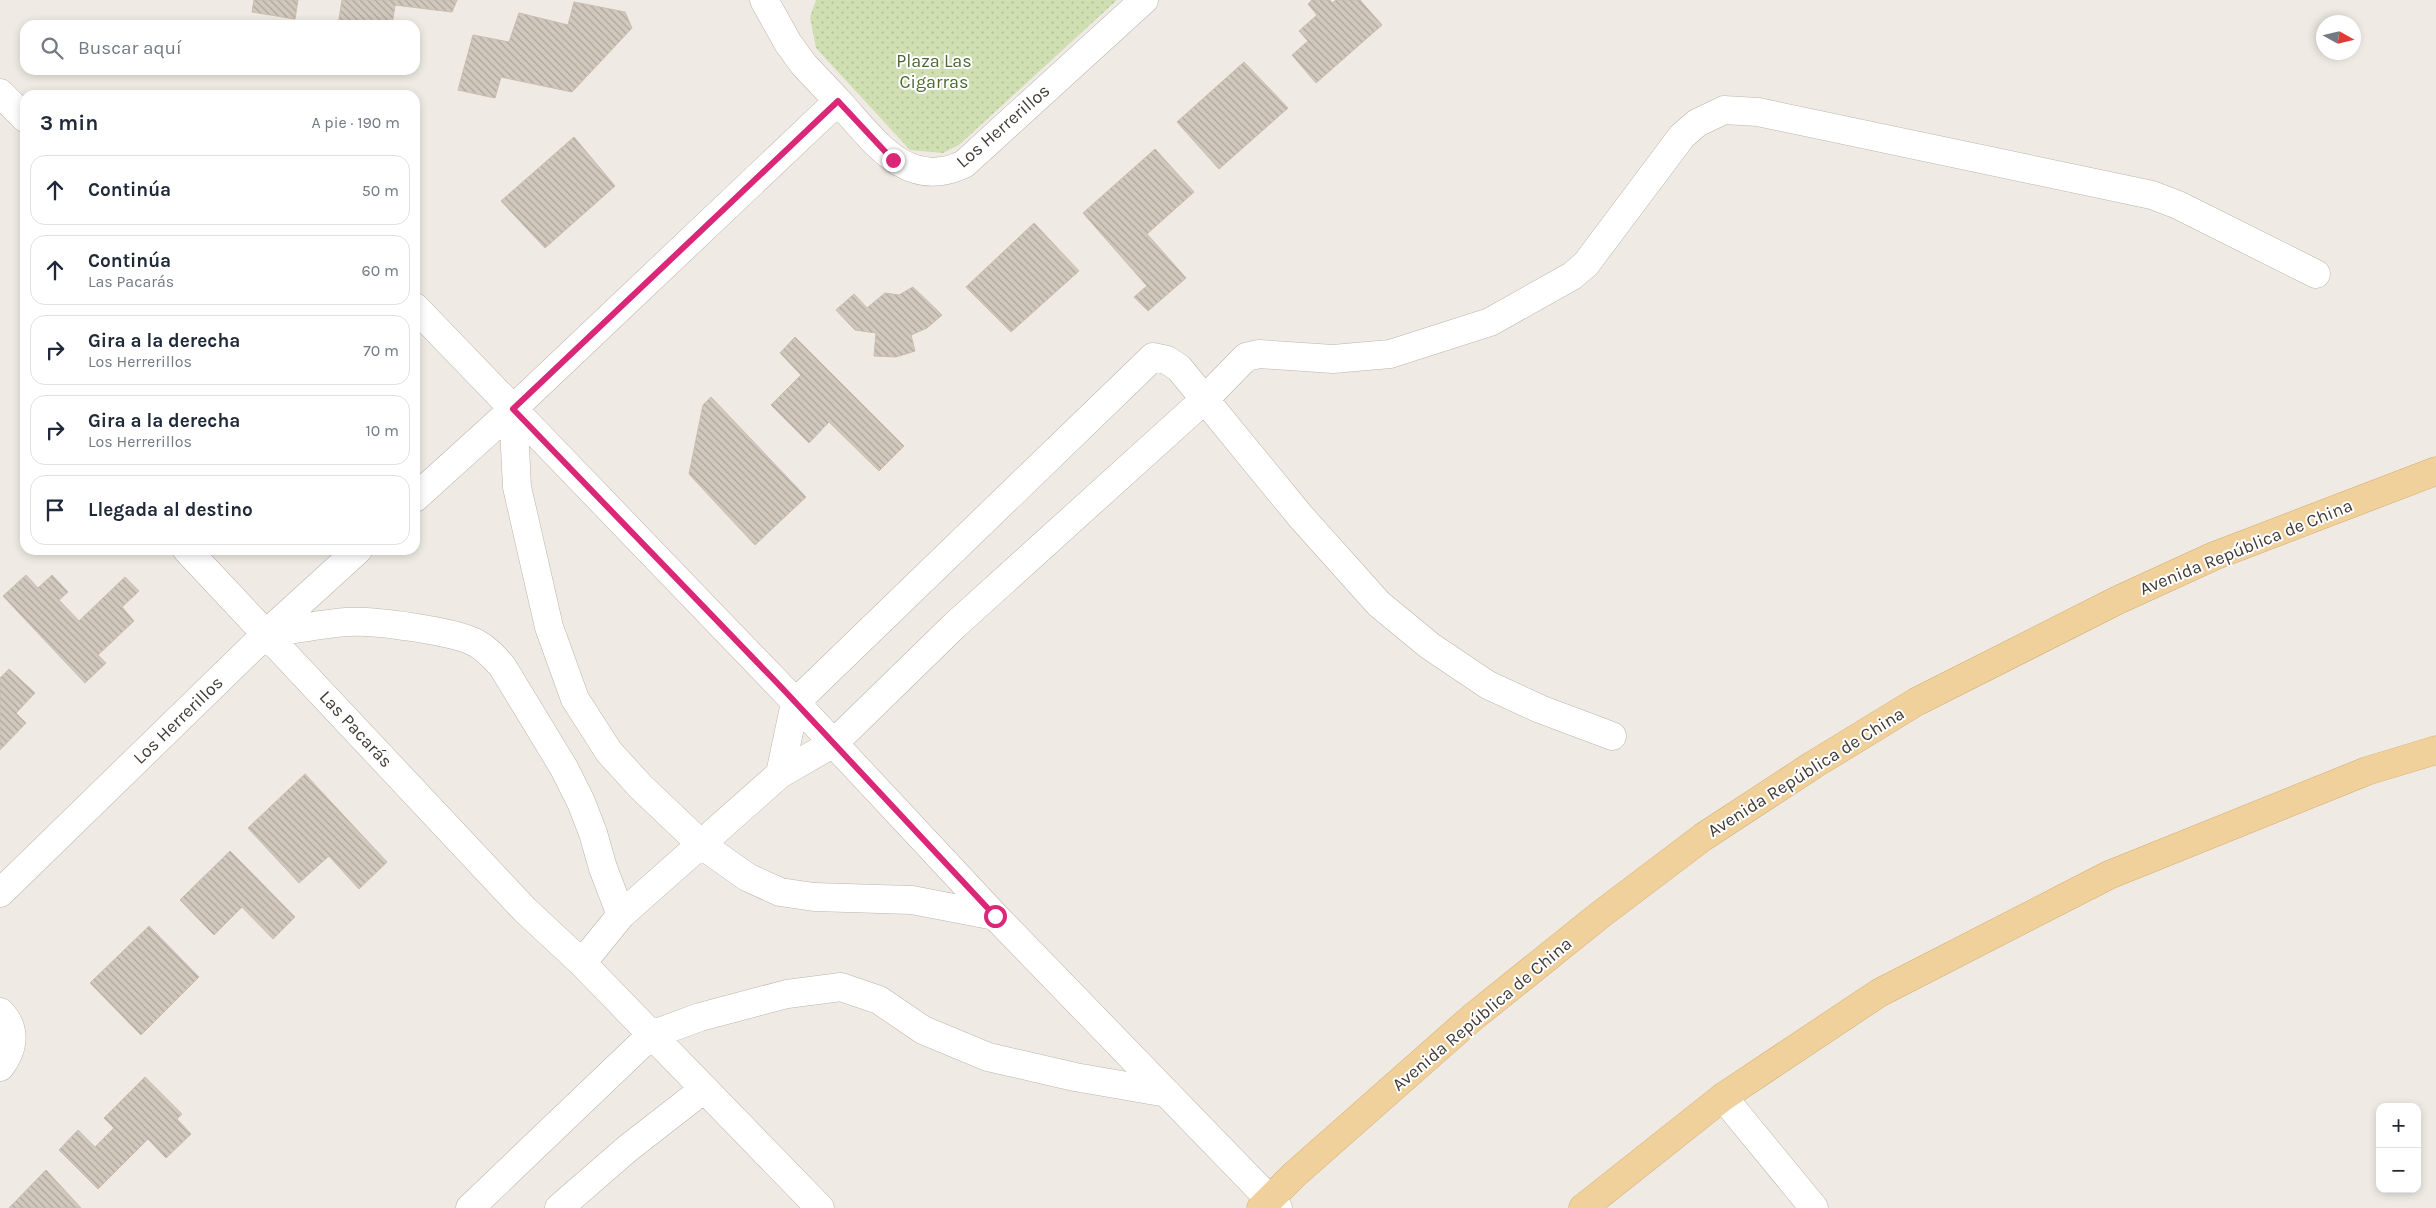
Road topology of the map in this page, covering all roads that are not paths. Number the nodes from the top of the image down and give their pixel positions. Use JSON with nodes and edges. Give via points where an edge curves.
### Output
{"nodes":[{"id":1,"x":764,"y":0,"type":"edge"},
{"id":2,"x":1144,"y":0,"type":"edge"},
{"id":3,"x":0,"y":93,"type":"edge"},
{"id":4,"x":838,"y":101,"type":"junction"},
{"id":5,"x":20,"y":113,"type":"edge"},
{"id":6,"x":2316,"y":274,"type":"dead end"},
{"id":7,"x":420,"y":312,"type":"edge"},
{"id":8,"x":1206,"y":399,"type":"junction"},
{"id":9,"x":513,"y":409,"type":"junction"},
{"id":10,"x":2436,"y":471,"type":"edge"},
{"id":11,"x":420,"y":493,"type":"edge"},
{"id":12,"x":192,"y":555,"type":"edge"},
{"id":13,"x":353,"y":555,"type":"edge"},
{"id":14,"x":267,"y":633,"type":"junction"},
{"id":15,"x":789,"y":695,"type":"junction"},
{"id":16,"x":1612,"y":736,"type":"dead end"},
{"id":17,"x":834,"y":743,"type":"junction"},
{"id":18,"x":2436,"y":750,"type":"edge"},
{"id":19,"x":780,"y":774,"type":"junction"},
{"id":20,"x":702,"y":845,"type":"junction"},
{"id":21,"x":0,"y":893,"type":"edge"},
{"id":22,"x":621,"y":915,"type":"junction"},
{"id":23,"x":995,"y":916,"type":"junction"},
{"id":24,"x":582,"y":963,"type":"junction"},
{"id":25,"x":0,"y":1012,"type":"edge"},
{"id":26,"x":651,"y":1035,"type":"junction"},
{"id":27,"x":0,"y":1067,"type":"edge"},
{"id":28,"x":704,"y":1089,"type":"junction"},
{"id":29,"x":1167,"y":1093,"type":"junction"},
{"id":30,"x":1724,"y":1098,"type":"junction"},
{"id":31,"x":1270,"y":1205,"type":"edge"},
{"id":32,"x":470,"y":1208,"type":"edge"},
{"id":33,"x":559,"y":1208,"type":"edge"},
{"id":34,"x":820,"y":1208,"type":"edge"},
{"id":35,"x":1584,"y":1208,"type":"edge"},
{"id":36,"x":1814,"y":1208,"type":"edge"}],
"edges":[{"from":1,"to":4,"type":"street","name":"Los Herrerillos","via":[[804,66]]},
{"from":2,"to":4,"type":"street","name":"Los Herrerillos","via":[[964,164],[948,172],[921,171],[893,160]]},
{"from":3,"to":5,"type":"street"},
{"from":4,"to":9,"type":"street"},
{"from":6,"to":8,"type":"street","via":[[2178,204],[2152,196],[1758,112],[1724,110],[1696,123],[1682,136],[1586,264],[1572,276],[1510,312],[1490,322],[1390,354],[1342,358],[1259,354],[1246,357]]},
{"from":7,"to":9,"type":"street"},
{"from":8,"to":15,"type":"street","via":[[1180,368],[1167,360],[1153,357]]},
{"from":8,"to":16,"type":"street","via":[[1341,564],[1380,604],[1430,646],[1488,685]]},
{"from":8,"to":17,"type":"street","via":[[955,625]]},
{"from":9,"to":11,"type":"street"},
{"from":9,"to":15,"type":"street"},
{"from":9,"to":20,"type":"street","via":[[517,486],[549,628],[575,699],[609,752]]},
{"from":10,"to":31,"type":"main road","name":"Avenida República de China","via":[[2214,556],[2118,600],[1916,702],[1813,765],[1703,837],[1600,915],[1473,1018]]},
{"from":12,"to":14,"type":"street","name":"Las Pacarás"},
{"from":13,"to":14,"type":"street","name":"Los Herrerillos"},
{"from":14,"to":21,"type":"street","name":"Los Herrerillos"},
{"from":14,"to":22,"type":"street","via":[[348,622],[376,623],[450,635],[474,642],[491,653],[564,768],[581,802]]},
{"from":14,"to":24,"type":"street","name":"Las Pacarás","via":[[525,910]]},
{"from":15,"to":17,"type":"street"},
{"from":15,"to":19,"type":"street"},
{"from":17,"to":19,"type":"street"},
{"from":17,"to":23,"type":"street"},
{"from":18,"to":30,"type":"main road","via":[[2367,771],[2109,875],[1879,993]]},
{"from":19,"to":20,"type":"street"},
{"from":20,"to":22,"type":"street"},
{"from":20,"to":23,"type":"street","via":[[747,876],[780,892],[814,898],[912,900]]},
{"from":22,"to":24,"type":"street"},
{"from":23,"to":29,"type":"street"},
{"from":24,"to":26,"type":"street","name":"Las Pacarás"},
{"from":25,"to":27,"type":"street","via":[[13,1038],[8,1056]]},
{"from":26,"to":28,"type":"street","name":"Las Pacarás"},
{"from":26,"to":29,"type":"street","via":[[700,1017],[787,994],[841,987],[879,1000],[923,1030],[988,1057]]},
{"from":26,"to":32,"type":"street"},
{"from":28,"to":33,"type":"street"},
{"from":28,"to":34,"type":"street","name":"Las Pacarás"},
{"from":29,"to":31,"type":"street"},
{"from":30,"to":35,"type":"main road"},
{"from":30,"to":36,"type":"street"}]}
